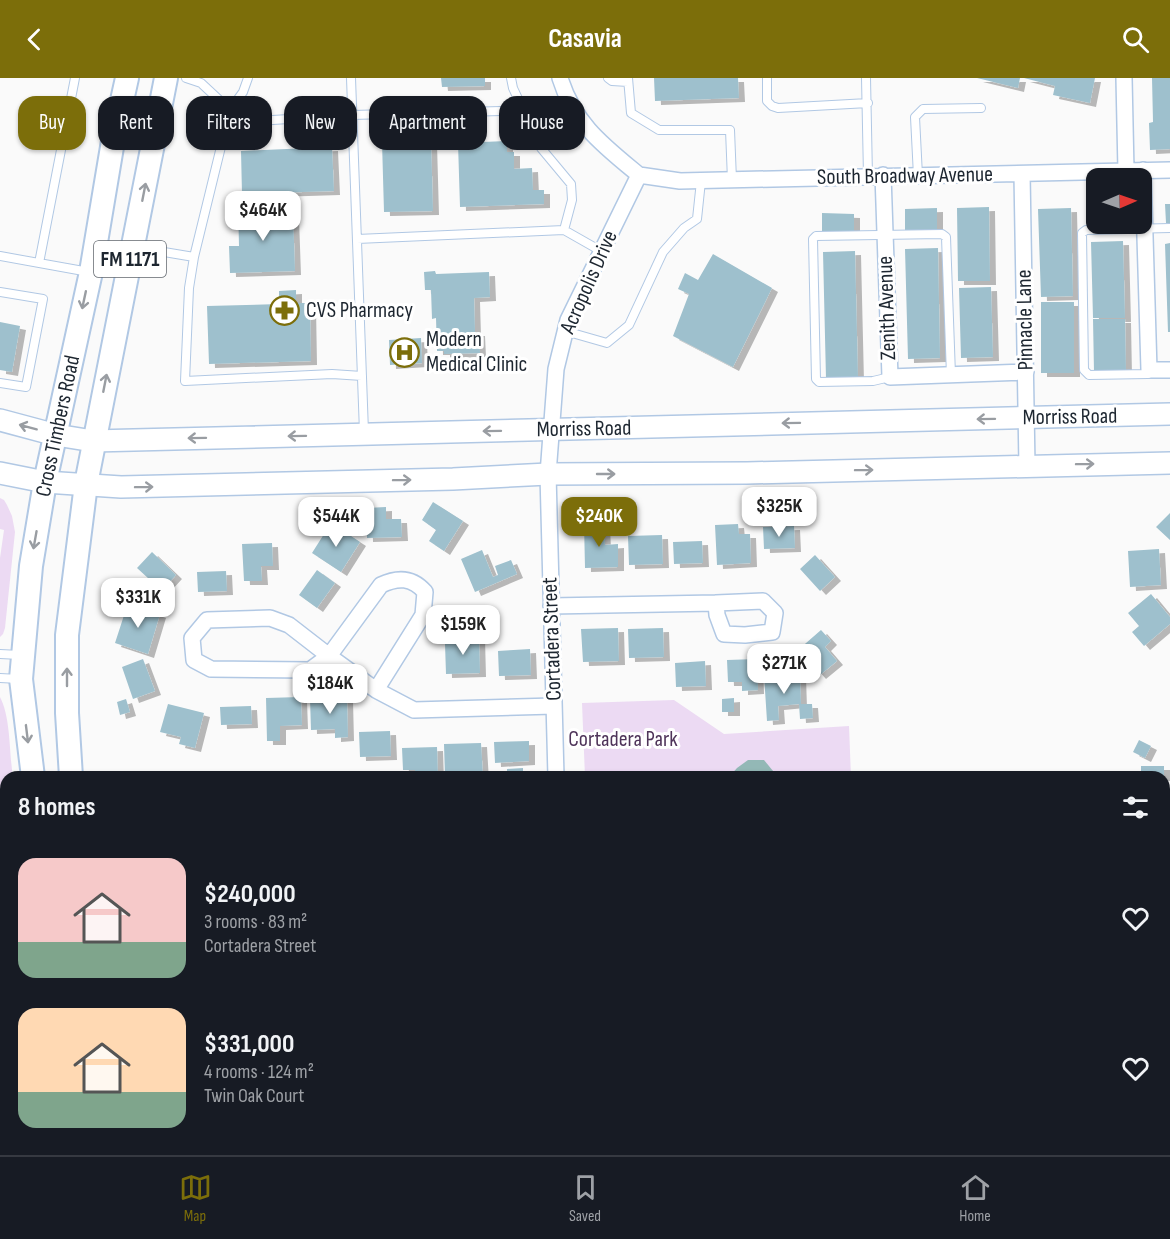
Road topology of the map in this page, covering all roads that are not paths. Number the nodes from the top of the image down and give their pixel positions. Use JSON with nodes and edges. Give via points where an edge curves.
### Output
{"nodes":[{"id":1,"x":75,"y":78,"type":"edge"},
{"id":2,"x":127,"y":78,"type":"edge"},
{"id":3,"x":166,"y":78,"type":"edge"},
{"id":4,"x":186,"y":78,"type":"edge"},
{"id":5,"x":248,"y":78,"type":"edge"},
{"id":6,"x":351,"y":78,"type":"edge"},
{"id":7,"x":511,"y":78,"type":"edge"},
{"id":8,"x":560,"y":78,"type":"edge"},
{"id":9,"x":608,"y":78,"type":"edge"},
{"id":10,"x":767,"y":78,"type":"edge"},
{"id":11,"x":867,"y":78,"type":"edge"},
{"id":12,"x":1124,"y":78,"type":"edge"},
{"id":13,"x":628,"y":80,"type":"edge"},
{"id":14,"x":214,"y":96,"type":"edge"},
{"id":15,"x":240,"y":96,"type":"edge"},
{"id":16,"x":351,"y":96,"type":"edge"},
{"id":17,"x":517,"y":96,"type":"edge"},
{"id":18,"x":567,"y":96,"type":"edge"},
{"id":19,"x":868,"y":103,"type":"junction"},
{"id":20,"x":981,"y":108,"type":"dead end"},
{"id":21,"x":499,"y":111,"type":"edge"},
{"id":22,"x":357,"y":116,"type":"edge"},
{"id":23,"x":585,"y":125,"type":"edge"},
{"id":24,"x":220,"y":150,"type":"edge"},
{"id":25,"x":353,"y":150,"type":"edge"},
{"id":26,"x":543,"y":150,"type":"edge"},
{"id":27,"x":1126,"y":168,"type":"edge"},
{"id":28,"x":1152,"y":170,"type":"edge"},
{"id":29,"x":1170,"y":170,"type":"edge"},
{"id":30,"x":1086,"y":172,"type":"edge"},
{"id":31,"x":1022,"y":174,"type":"junction"},
{"id":32,"x":639,"y":175,"type":"junction"},
{"id":33,"x":876,"y":176,"type":"junction"},
{"id":34,"x":918,"y":176,"type":"junction"},
{"id":35,"x":732,"y":180,"type":"junction"},
{"id":36,"x":701,"y":181,"type":"junction"},
{"id":37,"x":1170,"y":228,"type":"edge"},
{"id":38,"x":1152,"y":229,"type":"edge"},
{"id":39,"x":564,"y":230,"type":"junction"},
{"id":40,"x":1086,"y":230,"type":"edge"},
{"id":41,"x":1145,"y":234,"type":"edge"},
{"id":42,"x":885,"y":235,"type":"junction"},
{"id":43,"x":357,"y":239,"type":"junction"},
{"id":44,"x":133,"y":246,"type":"junction"},
{"id":45,"x":601,"y":250,"type":"junction"},
{"id":46,"x":0,"y":256,"type":"edge"},
{"id":47,"x":194,"y":257,"type":"junction"},
{"id":48,"x":39,"y":263,"type":"junction"},
{"id":49,"x":91,"y":272,"type":"junction"},
{"id":50,"x":0,"y":292,"type":"edge"},
{"id":51,"x":565,"y":331,"type":"junction"},
{"id":52,"x":1149,"y":370,"type":"junction"},
{"id":53,"x":1170,"y":370,"type":"edge"},
{"id":54,"x":1026,"y":372,"type":"junction"},
{"id":55,"x":951,"y":375,"type":"junction"},
{"id":56,"x":362,"y":376,"type":"junction"},
{"id":57,"x":890,"y":377,"type":"junction"},
{"id":58,"x":0,"y":384,"type":"edge"},
{"id":59,"x":1170,"y":414,"type":"edge"},
{"id":60,"x":1026,"y":418,"type":"junction"},
{"id":61,"x":0,"y":420,"type":"edge"},
{"id":62,"x":550,"y":429,"type":"junction"},
{"id":63,"x":364,"y":434,"type":"junction"},
{"id":64,"x":56,"y":435,"type":"junction"},
{"id":65,"x":93,"y":441,"type":"junction"},
{"id":66,"x":1170,"y":463,"type":"edge"},
{"id":67,"x":1027,"y":466,"type":"junction"},
{"id":68,"x":0,"y":473,"type":"edge"},
{"id":69,"x":548,"y":474,"type":"junction"},
{"id":70,"x":45,"y":482,"type":"junction"},
{"id":71,"x":86,"y":484,"type":"junction"},
{"id":72,"x":716,"y":603,"type":"dead end"},
{"id":73,"x":551,"y":606,"type":"junction"},
{"id":74,"x":11,"y":655,"type":"edge"},
{"id":75,"x":329,"y":656,"type":"junction"},
{"id":76,"x":10,"y":679,"type":"edge"},
{"id":77,"x":376,"y":690,"type":"junction"},
{"id":78,"x":554,"y":706,"type":"junction"},
{"id":79,"x":32,"y":771,"type":"edge"},
{"id":80,"x":71,"y":771,"type":"edge"},
{"id":81,"x":556,"y":771,"type":"edge"}],
"edges":[{"from":1,"to":48,"type":"lane"},
{"from":2,"to":49,"type":"main road","name":"Cross Timbers Road","number":"FM 1171"},
{"from":44,"to":3,"type":"main road","name":"Cross Timbers Road","number":"FM 1171","one_way":true},
{"from":4,"to":14,"type":"lane"},
{"from":5,"to":15,"type":"lane"},
{"from":6,"to":16,"type":"lane"},
{"from":7,"to":17,"type":"lane"},
{"from":8,"to":18,"type":"street"},
{"from":9,"to":13,"type":"lane"},
{"from":10,"to":19,"type":"lane","via":[[767,101],[778,108]]},
{"from":11,"to":19,"type":"lane"},
{"from":12,"to":27,"type":"street"},
{"from":13,"to":35,"type":"lane","via":[[631,113],[659,130],[730,130]]},
{"from":19,"to":33,"type":"lane"},
{"from":20,"to":34,"type":"lane","via":[[923,110],[915,117]]},
{"from":21,"to":22,"type":"lane"},
{"from":23,"to":32,"type":"street"},
{"from":24,"to":47,"type":"lane"},
{"from":25,"to":43,"type":"lane"},
{"from":26,"to":39,"type":"lane","via":[[571,184],[572,200]]},
{"from":28,"to":29,"type":"street","name":"South Broadway Avenue"},
{"from":30,"to":31,"type":"street","name":"South Broadway Avenue"},
{"from":31,"to":34,"type":"street","name":"South Broadway Avenue"},
{"from":31,"to":54,"type":"street","name":"Pinnacle Lane"},
{"from":32,"to":36,"type":"street","name":"South Broadway Avenue","via":[[680,182]]},
{"from":32,"to":45,"type":"street","name":"Acropolis Drive"},
{"from":33,"to":34,"type":"street","name":"South Broadway Avenue"},
{"from":33,"to":35,"type":"street","name":"South Broadway Avenue"},
{"from":33,"to":42,"type":"street","name":"Zenith Avenue"},
{"from":35,"to":36,"type":"street","name":"South Broadway Avenue"},
{"from":36,"to":51,"type":"lane","via":[[696,219],[663,252],[629,325],[607,343]]},
{"from":37,"to":38,"type":"lane"},
{"from":39,"to":43,"type":"lane"},
{"from":39,"to":45,"type":"lane"},
{"from":40,"to":52,"type":"lane","via":[[1082,233],[1084,370],[1089,375],[1148,374]]},
{"from":41,"to":52,"type":"street"},
{"from":42,"to":55,"type":"lane","via":[[946,237]]},
{"from":42,"to":57,"type":"street","name":"Zenith Avenue"},
{"from":42,"to":57,"type":"lane","via":[[813,239],[816,379],[873,381]]},
{"from":43,"to":56,"type":"lane"},
{"from":44,"to":47,"type":"lane"},
{"from":65,"to":44,"type":"main road","name":"Cross Timbers Road","number":"FM 1171","one_way":true},
{"from":45,"to":51,"type":"street","name":"Acropolis Drive"},
{"from":46,"to":48,"type":"lane"},
{"from":47,"to":56,"type":"lane","via":[[184,381]]},
{"from":48,"to":49,"type":"lane"},
{"from":49,"to":64,"type":"main road","name":"Cross Timbers Road","number":"FM 1171","one_way":true},
{"from":50,"to":58,"type":"lane","via":[[43,299],[26,387]]},
{"from":51,"to":62,"type":"street","name":"Acropolis Drive","via":[[556,369]]},
{"from":52,"to":53,"type":"street"},
{"from":54,"to":55,"type":"street","name":"Zenith Avenue"},
{"from":54,"to":60,"type":"street","name":"Pinnacle Lane"},
{"from":55,"to":57,"type":"street","name":"Zenith Avenue"},
{"from":56,"to":63,"type":"lane"},
{"from":59,"to":60,"type":"main road","name":"Morriss Road"},
{"from":60,"to":62,"type":"main road","name":"Morriss Road","one_way":true},
{"from":60,"to":67,"type":"street","name":"Pinnacle Lane"},
{"from":64,"to":61,"type":"main road","name":"Morriss Road","one_way":true},
{"from":62,"to":63,"type":"main road","name":"Morriss Road","one_way":true},
{"from":62,"to":69,"type":"street","name":"Cortadera Street"},
{"from":63,"to":65,"type":"main road","name":"Morriss Road","one_way":true},
{"from":64,"to":65,"type":"main road","name":"Morriss Road"},
{"from":64,"to":70,"type":"main road","name":"Cross Timbers Road","number":"FM 1171"},
{"from":65,"to":71,"type":"main road","name":"Cross Timbers Road","number":"FM 1171"},
{"from":67,"to":66,"type":"main road","name":"Morriss Road","one_way":true},
{"from":69,"to":67,"type":"main road","name":"Morriss Road","one_way":true},
{"from":68,"to":70,"type":"main road","name":"Morriss Road"},
{"from":71,"to":69,"type":"main road","name":"Morriss Road","one_way":true,"via":[[121,487]]},
{"from":69,"to":73,"type":"street","name":"Cortadera Street"},
{"from":70,"to":71,"type":"main road","name":"Morriss Road"},
{"from":70,"to":74,"type":"main road","name":"Cross Timbers Road","number":"FM 1171","one_way":true},
{"from":80,"to":71,"type":"main road","name":"Cross Timbers Road","number":"FM 1171","one_way":true,"via":[[67,635]]},
{"from":72,"to":73,"type":"street"},
{"from":73,"to":78,"type":"street","name":"Cortadera Street"},
{"from":74,"to":76,"type":"main road","name":"Cross Timbers Road","number":"FM 1171"},
{"from":75,"to":75,"type":"street","via":[[289,625],[270,618],[207,620],[192,638],[194,660],[211,669],[310,670]]},
{"from":75,"to":77,"type":"street"},
{"from":75,"to":77,"type":"street","via":[[381,585],[406,578],[420,587],[425,592],[423,615]]},
{"from":76,"to":79,"type":"main road","name":"Cross Timbers Road","number":"FM 1171","one_way":true},
{"from":77,"to":78,"type":"street","via":[[414,710]]},
{"from":78,"to":81,"type":"street","name":"Cortadera Street"}]}
